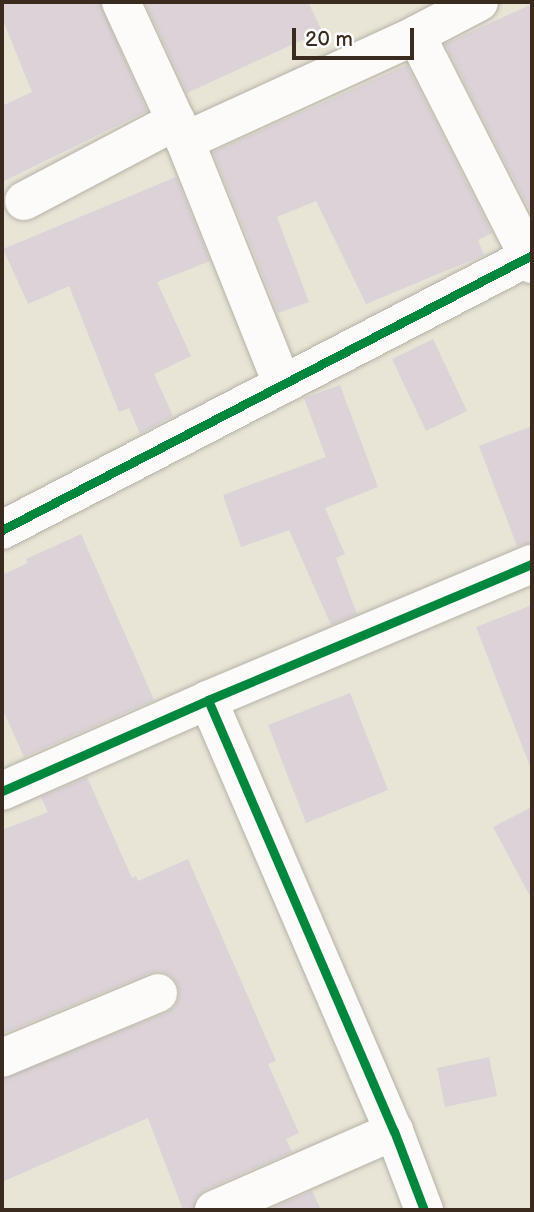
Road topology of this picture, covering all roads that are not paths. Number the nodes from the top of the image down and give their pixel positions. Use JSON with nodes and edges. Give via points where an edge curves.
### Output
{"nodes":[{"id":1,"x":121,"y":2,"type":"edge"},
{"id":2,"x":479,"y":2,"type":"edge"},
{"id":3,"x":416,"y":35,"type":"junction"},
{"id":4,"x":180,"y":131,"type":"junction"},
{"id":5,"x":24,"y":201,"type":"dead end"},
{"id":6,"x":531,"y":259,"type":"edge"},
{"id":7,"x":282,"y":383,"type":"junction"},
{"id":8,"x":2,"y":530,"type":"edge"},
{"id":9,"x":532,"y":564,"type":"edge"},
{"id":10,"x":208,"y":700,"type":"junction"},
{"id":11,"x":2,"y":792,"type":"edge"},
{"id":12,"x":158,"y":993,"type":"dead end"},
{"id":13,"x":2,"y":1058,"type":"edge"},
{"id":14,"x":394,"y":1131,"type":"junction"},
{"id":15,"x":214,"y":1210,"type":"edge"},
{"id":16,"x":424,"y":1210,"type":"edge"}],
"edges":[{"from":1,"to":4,"type":"street"},
{"from":2,"to":3,"type":"street"},
{"from":3,"to":4,"type":"street"},
{"from":3,"to":6,"type":"street"},
{"from":4,"to":5,"type":"street"},
{"from":4,"to":7,"type":"street"},
{"from":6,"to":7,"type":"street"},
{"from":7,"to":8,"type":"street"},
{"from":9,"to":10,"type":"street"},
{"from":10,"to":11,"type":"street"},
{"from":10,"to":14,"type":"street"},
{"from":12,"to":13,"type":"street"},
{"from":14,"to":15,"type":"street"},
{"from":14,"to":16,"type":"street"}]}
